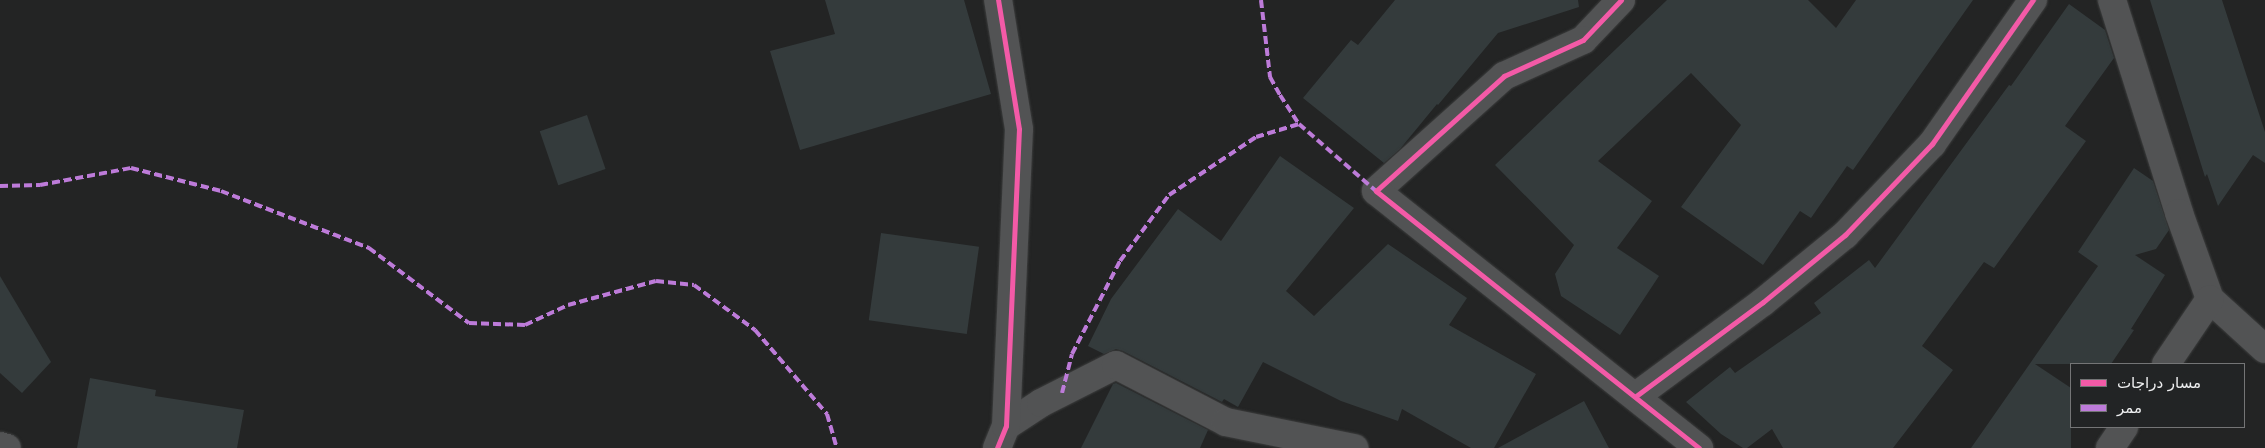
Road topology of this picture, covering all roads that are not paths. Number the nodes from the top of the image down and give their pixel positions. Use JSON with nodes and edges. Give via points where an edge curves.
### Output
{"nodes":[{"id":1,"x":998,"y":0,"type":"edge"},
{"id":2,"x":1621,"y":0,"type":"edge"},
{"id":3,"x":2033,"y":0,"type":"edge"},
{"id":4,"x":2112,"y":0,"type":"edge"},
{"id":5,"x":2210,"y":300,"type":"junction"},
{"id":6,"x":2265,"y":349,"type":"edge"},
{"id":7,"x":2167,"y":363,"type":"edge"},
{"id":8,"x":1636,"y":396,"type":"junction"},
{"id":9,"x":2123,"y":428,"type":"edge"},
{"id":10,"x":1001,"y":437,"type":"edge"},
{"id":11,"x":0,"y":446,"type":"edge"},
{"id":12,"x":7,"y":448,"type":"edge"},
{"id":13,"x":1354,"y":448,"type":"edge"},
{"id":14,"x":1699,"y":448,"type":"edge"},
{"id":15,"x":2110,"y":448,"type":"edge"}],
"edges":[{"from":1,"to":10,"type":"street","via":[[1019,129]]},
{"from":2,"to":8,"type":"street","via":[[1583,40],[1504,76],[1376,191]]},
{"from":3,"to":8,"type":"street","via":[[1932,144],[1845,235],[1763,302]]},
{"from":4,"to":5,"type":"street"},
{"from":5,"to":6,"type":"street"},
{"from":5,"to":7,"type":"street"},
{"from":8,"to":14,"type":"street"},
{"from":9,"to":15,"type":"street"},
{"from":10,"to":13,"type":"street","via":[[1041,403],[1116,365],[1226,422]]},
{"from":11,"to":12,"type":"street"}]}
